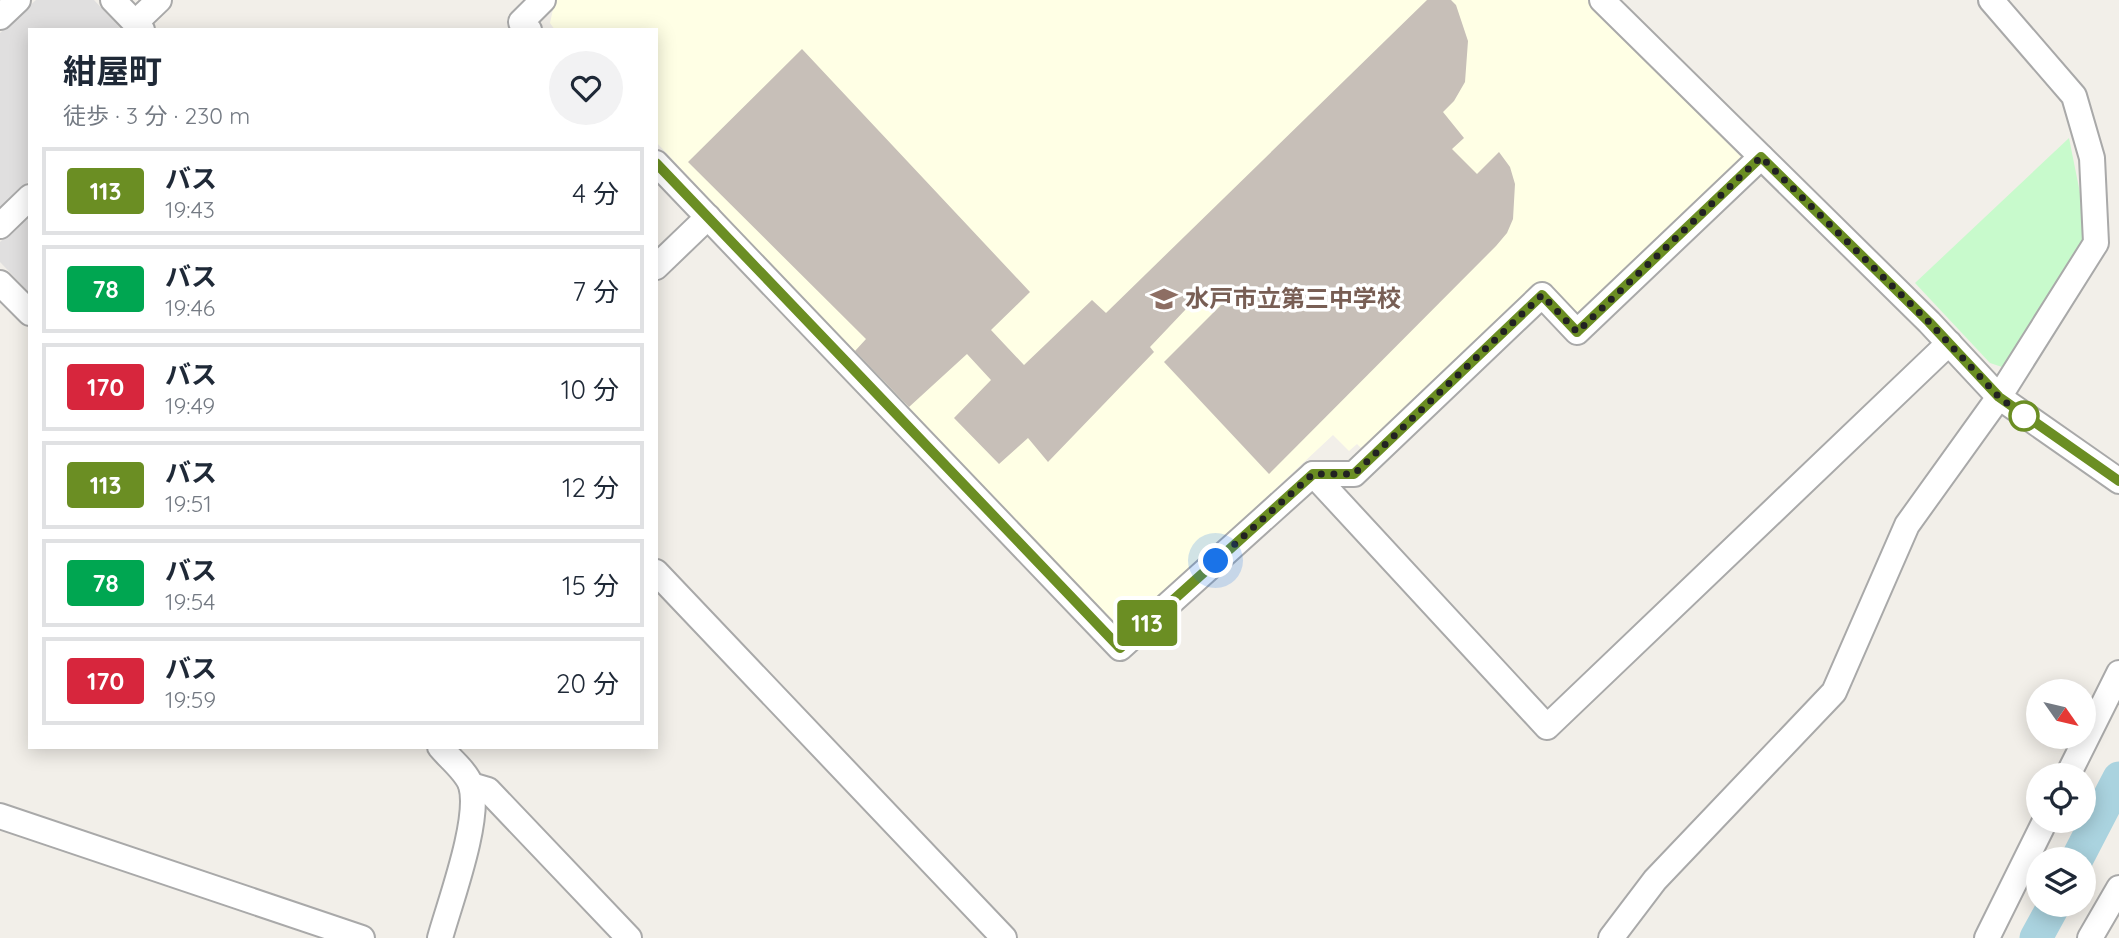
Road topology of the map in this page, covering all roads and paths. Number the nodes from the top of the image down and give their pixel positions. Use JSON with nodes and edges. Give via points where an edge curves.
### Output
{"nodes":[{"id":1,"x":18,"y":0,"type":"edge"},
{"id":2,"x":113,"y":0,"type":"edge"},
{"id":3,"x":159,"y":0,"type":"edge"},
{"id":4,"x":543,"y":0,"type":"edge"},
{"id":5,"x":1602,"y":0,"type":"edge"},
{"id":6,"x":1991,"y":0,"type":"edge"},
{"id":7,"x":0,"y":18,"type":"edge"},
{"id":8,"x":138,"y":26,"type":"edge"},
{"id":9,"x":526,"y":28,"type":"edge"},
{"id":10,"x":1761,"y":157,"type":"junction"},
{"id":11,"x":658,"y":165,"type":"edge"},
{"id":12,"x":28,"y":199,"type":"edge"},
{"id":13,"x":708,"y":217,"type":"junction"},
{"id":14,"x":0,"y":226,"type":"edge"},
{"id":15,"x":658,"y":265,"type":"edge"},
{"id":16,"x":0,"y":283,"type":"edge"},
{"id":17,"x":28,"y":311,"type":"edge"},
{"id":18,"x":1949,"y":343,"type":"junction"},
{"id":19,"x":1999,"y":397,"type":"junction"},
{"id":20,"x":1313,"y":474,"type":"junction"},
{"id":21,"x":2119,"y":481,"type":"edge"},
{"id":22,"x":658,"y":574,"type":"edge"},
{"id":23,"x":2119,"y":673,"type":"edge"},
{"id":24,"x":442,"y":749,"type":"edge"},
{"id":25,"x":2074,"y":763,"type":"edge"},
{"id":26,"x":471,"y":785,"type":"junction"},
{"id":27,"x":0,"y":816,"type":"edge"},
{"id":28,"x":2039,"y":833,"type":"edge"},
{"id":29,"x":2119,"y":888,"type":"edge"},
{"id":30,"x":2112,"y":919,"type":"edge"},
{"id":31,"x":362,"y":938,"type":"edge"},
{"id":32,"x":440,"y":938,"type":"edge"},
{"id":33,"x":629,"y":938,"type":"edge"},
{"id":34,"x":1004,"y":938,"type":"edge"},
{"id":35,"x":1611,"y":938,"type":"edge"},
{"id":36,"x":1987,"y":938,"type":"edge"},
{"id":37,"x":2090,"y":938,"type":"edge"}],
"edges":[{"from":1,"to":7,"type":"street"},
{"from":2,"to":8,"type":"street"},
{"from":3,"to":8,"type":"street"},
{"from":4,"to":9,"type":"street","via":[[521,22]]},
{"from":5,"to":10,"type":"street"},
{"from":6,"to":19,"type":"street","via":[[2074,96],[2092,158],[2096,243]]},
{"from":10,"to":18,"type":"street"},
{"from":10,"to":20,"type":"street","via":[[1577,332],[1542,295],[1354,474]]},
{"from":11,"to":13,"type":"street"},
{"from":12,"to":14,"type":"street"},
{"from":13,"to":15,"type":"street"},
{"from":13,"to":20,"type":"street","via":[[1120,648]]},
{"from":16,"to":17,"type":"street"},
{"from":18,"to":19,"type":"street"},
{"from":18,"to":20,"type":"street","via":[[1547,727]]},
{"from":19,"to":21,"type":"street"},
{"from":19,"to":35,"type":"street","via":[[1907,525],[1834,692],[1655,880]]},
{"from":22,"to":34,"type":"street"},
{"from":23,"to":25,"type":"street"},
{"from":24,"to":26,"type":"street"},
{"from":26,"to":32,"type":"street","via":[[472,826]]},
{"from":26,"to":33,"type":"street","via":[[488,790]]},
{"from":27,"to":31,"type":"street"},
{"from":28,"to":36,"type":"street"},
{"from":29,"to":30,"type":"street"},
{"from":30,"to":37,"type":"street"}]}
